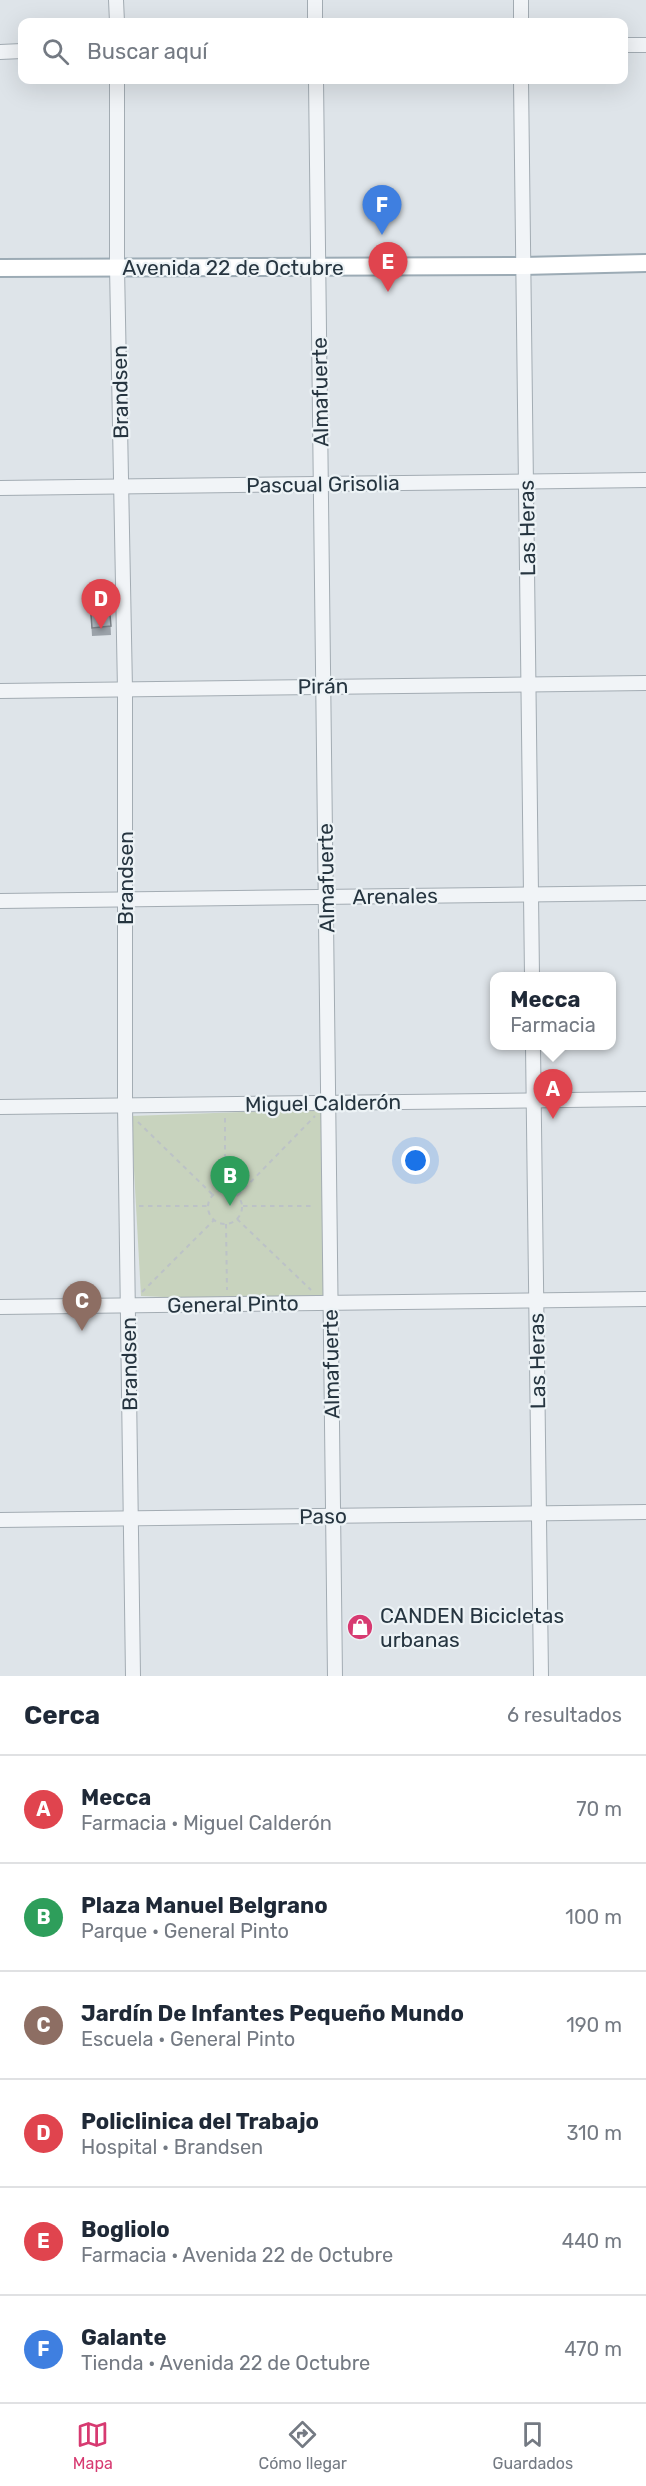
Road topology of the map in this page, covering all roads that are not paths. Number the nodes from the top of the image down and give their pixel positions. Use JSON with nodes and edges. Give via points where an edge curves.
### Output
{"nodes":[{"id":1,"x":116,"y":0,"type":"edge"},
{"id":2,"x":315,"y":0,"type":"edge"},
{"id":3,"x":521,"y":0,"type":"edge"},
{"id":4,"x":117,"y":18,"type":"edge"},
{"id":5,"x":315,"y":18,"type":"edge"},
{"id":6,"x":521,"y":18,"type":"edge"},
{"id":7,"x":628,"y":45,"type":"edge"},
{"id":8,"x":646,"y":45,"type":"edge"},
{"id":9,"x":18,"y":51,"type":"edge"},
{"id":10,"x":0,"y":52,"type":"edge"},
{"id":11,"x":117,"y":84,"type":"edge"},
{"id":12,"x":316,"y":84,"type":"edge"},
{"id":13,"x":521,"y":84,"type":"edge"},
{"id":14,"x":646,"y":263,"type":"edge"},
{"id":15,"x":523,"y":266,"type":"junction"},
{"id":16,"x":117,"y":267,"type":"junction"},
{"id":17,"x":319,"y":267,"type":"junction"},
{"id":18,"x":0,"y":268,"type":"edge"},
{"id":19,"x":646,"y":480,"type":"edge"},
{"id":20,"x":526,"y":481,"type":"junction"},
{"id":21,"x":321,"y":483,"type":"junction"},
{"id":22,"x":122,"y":487,"type":"junction"},
{"id":23,"x":0,"y":488,"type":"edge"},
{"id":24,"x":646,"y":683,"type":"edge"},
{"id":25,"x":530,"y":684,"type":"junction"},
{"id":26,"x":324,"y":686,"type":"junction"},
{"id":27,"x":125,"y":690,"type":"junction"},
{"id":28,"x":0,"y":691,"type":"edge"},
{"id":29,"x":646,"y":893,"type":"edge"},
{"id":30,"x":531,"y":894,"type":"junction"},
{"id":31,"x":326,"y":897,"type":"junction"},
{"id":32,"x":125,"y":900,"type":"junction"},
{"id":33,"x":0,"y":901,"type":"edge"},
{"id":34,"x":532,"y":972,"type":"edge"},
{"id":35,"x":533,"y":1050,"type":"edge"},
{"id":36,"x":646,"y":1099,"type":"edge"},
{"id":37,"x":534,"y":1100,"type":"junction"},
{"id":38,"x":328,"y":1103,"type":"junction"},
{"id":39,"x":125,"y":1105,"type":"junction"},
{"id":40,"x":0,"y":1107,"type":"edge"},
{"id":41,"x":536,"y":1299,"type":"junction"},
{"id":42,"x":646,"y":1299,"type":"edge"},
{"id":43,"x":331,"y":1302,"type":"junction"},
{"id":44,"x":128,"y":1305,"type":"junction"},
{"id":45,"x":0,"y":1307,"type":"edge"},
{"id":46,"x":646,"y":1512,"type":"edge"},
{"id":47,"x":539,"y":1514,"type":"junction"},
{"id":48,"x":333,"y":1516,"type":"junction"},
{"id":49,"x":131,"y":1519,"type":"junction"},
{"id":50,"x":0,"y":1520,"type":"edge"},
{"id":51,"x":133,"y":1676,"type":"edge"},
{"id":52,"x":335,"y":1676,"type":"edge"},
{"id":53,"x":541,"y":1676,"type":"edge"}],
"edges":[{"from":1,"to":4,"type":"street"},
{"from":2,"to":5,"type":"street"},
{"from":3,"to":6,"type":"street"},
{"from":7,"to":8,"type":"street"},
{"from":9,"to":10,"type":"street"},
{"from":11,"to":16,"type":"street","name":"Brandsen"},
{"from":12,"to":17,"type":"street","name":"Almafuerte"},
{"from":13,"to":15,"type":"street","name":"Las Heras"},
{"from":14,"to":15,"type":"main road","name":"Avenida 22 de Octubre"},
{"from":15,"to":17,"type":"main road","name":"Avenida 22 de Octubre"},
{"from":15,"to":20,"type":"street","name":"Las Heras"},
{"from":16,"to":17,"type":"main road","name":"Avenida 22 de Octubre"},
{"from":16,"to":18,"type":"main road","name":"Avenida 22 de Octubre"},
{"from":16,"to":22,"type":"street","name":"Brandsen"},
{"from":17,"to":21,"type":"street","name":"Almafuerte"},
{"from":19,"to":20,"type":"street","name":"Pascual Grisolia"},
{"from":20,"to":21,"type":"street","name":"Pascual Grisolia"},
{"from":20,"to":25,"type":"street","name":"Las Heras"},
{"from":21,"to":22,"type":"street","name":"Pascual Grisolia"},
{"from":21,"to":26,"type":"street","name":"Almafuerte"},
{"from":22,"to":23,"type":"street","name":"Pascual Grisolia"},
{"from":22,"to":27,"type":"street","name":"Brandsen"},
{"from":24,"to":25,"type":"street","name":"Pirán"},
{"from":25,"to":26,"type":"street","name":"Pirán"},
{"from":25,"to":30,"type":"street","name":"Las Heras"},
{"from":26,"to":27,"type":"street","name":"Pirán"},
{"from":26,"to":31,"type":"street","name":"Almafuerte"},
{"from":27,"to":28,"type":"street","name":"Pirán"},
{"from":27,"to":32,"type":"street","name":"Brandsen"},
{"from":29,"to":30,"type":"street","name":"Arenales"},
{"from":30,"to":31,"type":"street","name":"Arenales"},
{"from":30,"to":34,"type":"street","name":"Las Heras"},
{"from":31,"to":32,"type":"street","name":"Arenales"},
{"from":31,"to":38,"type":"street","name":"Almafuerte"},
{"from":32,"to":33,"type":"street","name":"Arenales"},
{"from":32,"to":39,"type":"street","name":"Brandsen"},
{"from":35,"to":37,"type":"street","name":"Las Heras"},
{"from":36,"to":37,"type":"street","name":"Miguel Calderón"},
{"from":37,"to":38,"type":"street","name":"Miguel Calderón"},
{"from":37,"to":41,"type":"street","name":"Las Heras"},
{"from":38,"to":39,"type":"street","name":"Miguel Calderón"},
{"from":38,"to":43,"type":"street","name":"Almafuerte"},
{"from":39,"to":40,"type":"street","name":"Miguel Calderón"},
{"from":39,"to":44,"type":"street","name":"Brandsen"},
{"from":41,"to":42,"type":"street","name":"General Pinto"},
{"from":41,"to":43,"type":"street","name":"General Pinto"},
{"from":41,"to":47,"type":"street","name":"Las Heras"},
{"from":43,"to":44,"type":"street","name":"General Pinto"},
{"from":43,"to":48,"type":"street","name":"Almafuerte"},
{"from":44,"to":45,"type":"street","name":"General Pinto"},
{"from":44,"to":49,"type":"street","name":"Brandsen"},
{"from":46,"to":47,"type":"street","name":"Paso"},
{"from":47,"to":48,"type":"street","name":"Paso"},
{"from":47,"to":53,"type":"street","name":"Las Heras"},
{"from":48,"to":49,"type":"street","name":"Paso"},
{"from":48,"to":52,"type":"street","name":"Almafuerte"},
{"from":49,"to":50,"type":"street","name":"Paso"},
{"from":49,"to":51,"type":"street","name":"Brandsen"}]}
